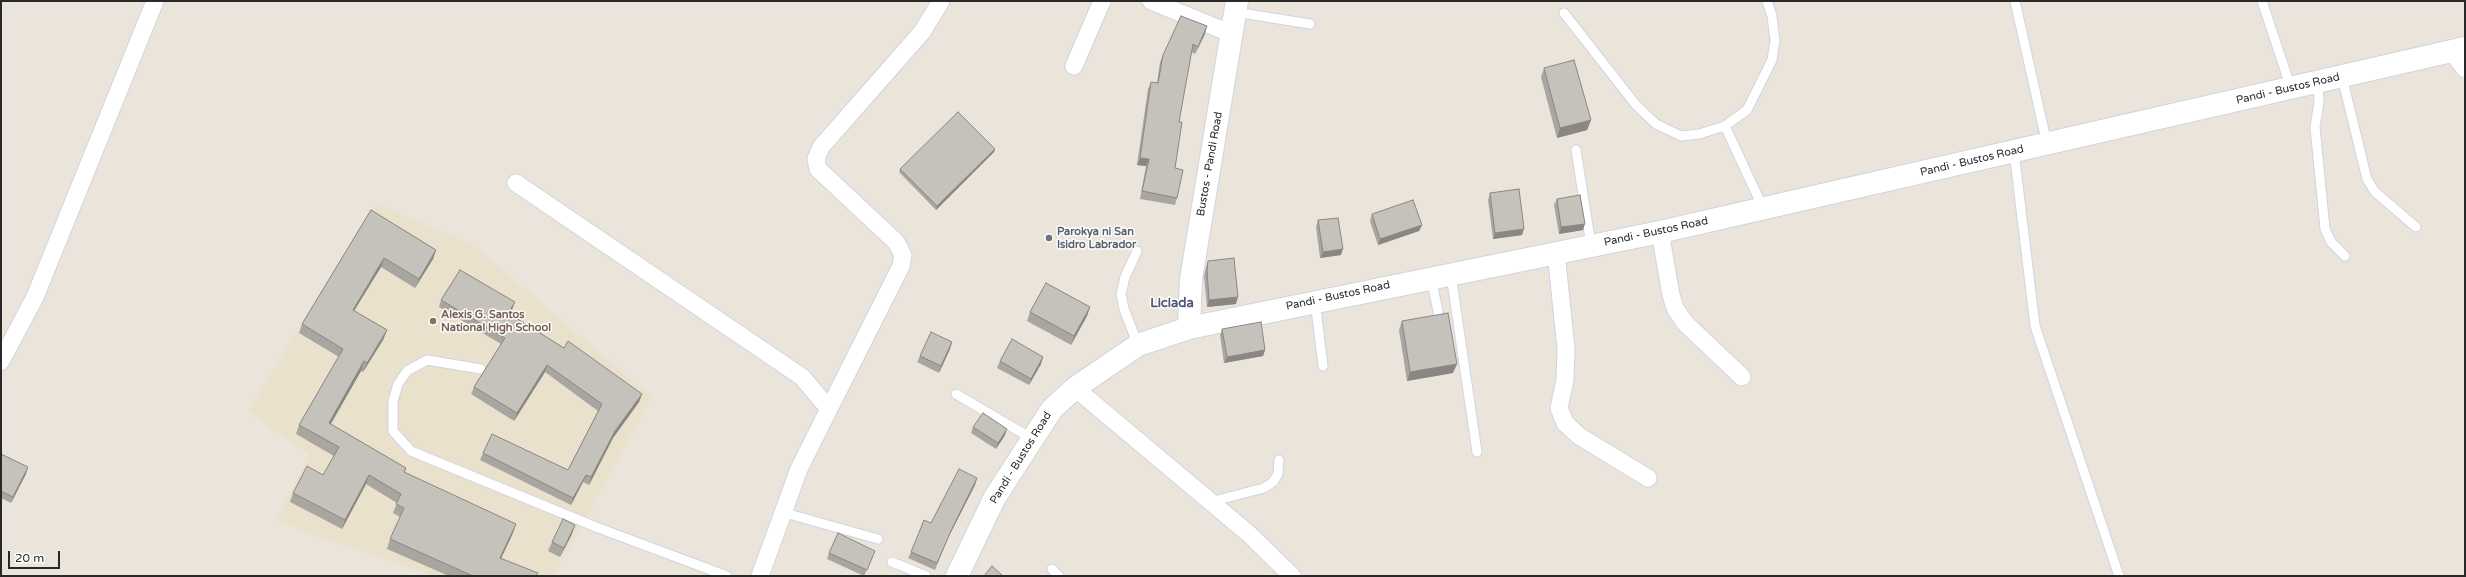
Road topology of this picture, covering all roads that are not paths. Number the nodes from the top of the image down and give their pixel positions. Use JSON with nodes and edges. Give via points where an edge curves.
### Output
{"nodes":[{"id":1,"x":155,"y":1,"type":"edge"},
{"id":2,"x":941,"y":1,"type":"edge"},
{"id":3,"x":1102,"y":1,"type":"edge"},
{"id":4,"x":1151,"y":1,"type":"edge"},
{"id":5,"x":1767,"y":1,"type":"edge"},
{"id":6,"x":2015,"y":1,"type":"edge"},
{"id":7,"x":2262,"y":1,"type":"edge"},
{"id":8,"x":1236,"y":6,"type":"edge"},
{"id":9,"x":1564,"y":13,"type":"dead end"},
{"id":10,"x":1310,"y":24,"type":"dead end"},
{"id":11,"x":1232,"y":34,"type":"junction"},
{"id":12,"x":2458,"y":50,"type":"edge"},
{"id":13,"x":1074,"y":66,"type":"dead end"},
{"id":14,"x":2465,"y":69,"type":"edge"},
{"id":15,"x":2342,"y":76,"type":"junction"},
{"id":16,"x":2318,"y":82,"type":"junction"},
{"id":17,"x":2291,"y":88,"type":"junction"},
{"id":18,"x":1725,"y":126,"type":"junction"},
{"id":19,"x":2047,"y":144,"type":"junction"},
{"id":20,"x":1576,"y":150,"type":"dead end"},
{"id":21,"x":2014,"y":151,"type":"junction"},
{"id":22,"x":516,"y":183,"type":"dead end"},
{"id":23,"x":1763,"y":208,"type":"junction"},
{"id":24,"x":2416,"y":227,"type":"dead end"},
{"id":25,"x":1660,"y":232,"type":"junction"},
{"id":26,"x":1591,"y":245,"type":"junction"},
{"id":27,"x":1137,"y":251,"type":"dead end"},
{"id":28,"x":1556,"y":252,"type":"junction"},
{"id":29,"x":2345,"y":256,"type":"dead end"},
{"id":30,"x":1441,"y":275,"type":"junction"},
{"id":31,"x":1315,"y":301,"type":"junction"},
{"id":32,"x":1439,"y":316,"type":"edge"},
{"id":33,"x":1189,"y":328,"type":"junction"},
{"id":34,"x":1138,"y":345,"type":"junction"},
{"id":35,"x":1,"y":360,"type":"edge"},
{"id":36,"x":1323,"y":366,"type":"dead end"},
{"id":37,"x":481,"y":369,"type":"dead end"},
{"id":38,"x":1742,"y":377,"type":"dead end"},
{"id":39,"x":1075,"y":388,"type":"junction"},
{"id":40,"x":956,"y":394,"type":"dead end"},
{"id":41,"x":829,"y":409,"type":"junction"},
{"id":42,"x":1031,"y":438,"type":"junction"},
{"id":43,"x":1477,"y":452,"type":"dead end"},
{"id":44,"x":1279,"y":460,"type":"dead end"},
{"id":45,"x":1648,"y":478,"type":"dead end"},
{"id":46,"x":1210,"y":502,"type":"junction"},
{"id":47,"x":785,"y":513,"type":"junction"},
{"id":48,"x":878,"y":539,"type":"dead end"},
{"id":49,"x":892,"y":562,"type":"dead end"},
{"id":50,"x":1052,"y":569,"type":"dead end"},
{"id":51,"x":723,"y":575,"type":"edge"},
{"id":52,"x":760,"y":576,"type":"edge"},
{"id":53,"x":926,"y":576,"type":"edge"},
{"id":54,"x":957,"y":576,"type":"edge"},
{"id":55,"x":1059,"y":576,"type":"edge"},
{"id":56,"x":1292,"y":576,"type":"edge"},
{"id":57,"x":2119,"y":576,"type":"edge"}],
"edges":[{"from":1,"to":35,"type":"street","via":[[35,297]]},
{"from":2,"to":41,"type":"street","via":[[922,32],[820,147],[816,159],[818,169],[896,242],[903,255],[901,266]]},
{"from":3,"to":13,"type":"street"},
{"from":4,"to":11,"type":"street"},
{"from":5,"to":18,"type":"lane","via":[[1775,41],[1772,60],[1747,110]]},
{"from":6,"to":19,"type":"lane"},
{"from":7,"to":17,"type":"lane"},
{"from":8,"to":10,"type":"lane"},
{"from":8,"to":11,"type":"main road","name":"Bustos - Pandi Road"},
{"from":9,"to":18,"type":"lane","via":[[1636,105],[1656,124],[1681,136]]},
{"from":11,"to":33,"type":"main road","name":"Bustos - Pandi Road","via":[[1191,279]]},
{"from":12,"to":14,"type":"street"},
{"from":12,"to":15,"type":"main road","name":"Pandi - Bustos Road"},
{"from":15,"to":16,"type":"main road","name":"Pandi - Bustos Road"},
{"from":15,"to":24,"type":"lane","via":[[2367,179],[2375,192]]},
{"from":16,"to":17,"type":"main road","name":"Pandi - Bustos Road"},
{"from":16,"to":29,"type":"lane","via":[[2316,127],[2325,229],[2331,242]]},
{"from":17,"to":19,"type":"main road","name":"Pandi - Bustos Road"},
{"from":18,"to":23,"type":"lane"},
{"from":19,"to":21,"type":"main road","name":"Pandi - Bustos Road"},
{"from":20,"to":26,"type":"lane"},
{"from":21,"to":23,"type":"main road","name":"Pandi - Bustos Road"},
{"from":21,"to":57,"type":"lane","via":[[2035,326]]},
{"from":22,"to":41,"type":"street","via":[[796,372]]},
{"from":23,"to":25,"type":"main road","name":"Pandi - Bustos Road"},
{"from":25,"to":26,"type":"main road","name":"Pandi - Bustos Road"},
{"from":25,"to":38,"type":"street","via":[[1675,308],[1685,323]]},
{"from":26,"to":28,"type":"main road","name":"Pandi - Bustos Road"},
{"from":27,"to":34,"type":"lane","via":[[1125,277],[1121,294]]},
{"from":28,"to":30,"type":"main road","name":"Pandi - Bustos Road"},
{"from":28,"to":45,"type":"street","via":[[1566,349],[1565,380],[1559,408],[1565,423],[1579,436]]},
{"from":30,"to":31,"type":"main road","name":"Pandi - Bustos Road"},
{"from":30,"to":32,"type":"lane"},
{"from":30,"to":43,"type":"lane"},
{"from":31,"to":33,"type":"main road","name":"Pandi - Bustos Road"},
{"from":31,"to":36,"type":"lane"},
{"from":33,"to":34,"type":"main road","name":"Pandi - Bustos Road"},
{"from":34,"to":39,"type":"main road","name":"Pandi - Bustos Road"},
{"from":37,"to":51,"type":"lane","via":[[427,360],[407,371],[398,384],[393,401],[393,431],[411,451],[596,527]]},
{"from":39,"to":42,"type":"main road","name":"Pandi - Bustos Road","via":[[1052,409]]},
{"from":39,"to":46,"type":"street"},
{"from":40,"to":42,"type":"lane"},
{"from":41,"to":47,"type":"street","via":[[799,469]]},
{"from":42,"to":54,"type":"main road","name":"Pandi - Bustos Road","via":[[995,497]]},
{"from":44,"to":46,"type":"lane","via":[[1278,474],[1273,482],[1264,488]]},
{"from":46,"to":56,"type":"street","via":[[1249,534]]},
{"from":47,"to":48,"type":"lane"},
{"from":47,"to":52,"type":"street"},
{"from":49,"to":53,"type":"lane"},
{"from":50,"to":55,"type":"lane"}]}
